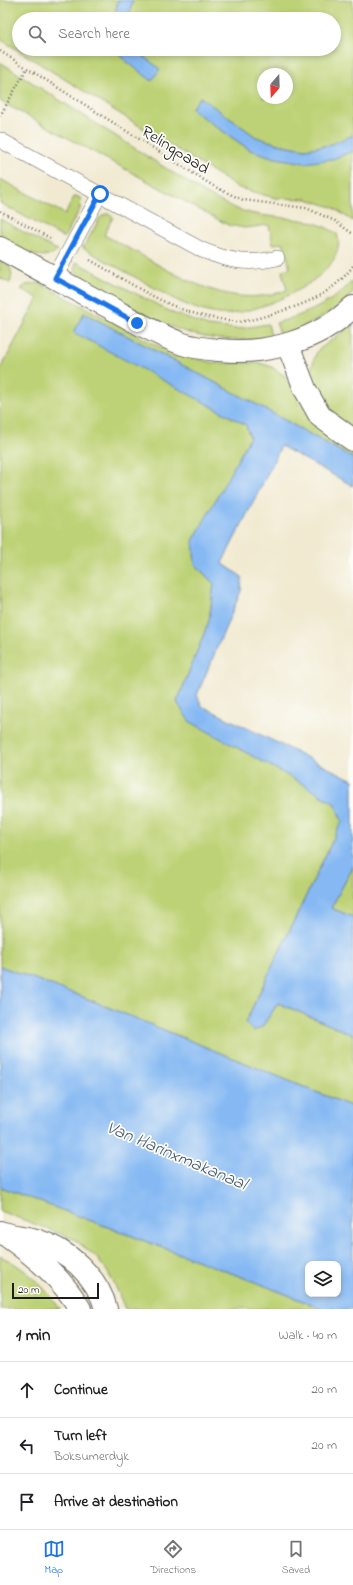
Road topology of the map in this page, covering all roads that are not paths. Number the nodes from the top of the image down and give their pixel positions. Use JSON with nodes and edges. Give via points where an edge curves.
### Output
{"nodes":[{"id":1,"x":0,"y":140,"type":"edge"},
{"id":2,"x":100,"y":194,"type":"junction"},
{"id":3,"x":0,"y":248,"type":"edge"},
{"id":4,"x":277,"y":258,"type":"dead end"},
{"id":5,"x":55,"y":278,"type":"junction"},
{"id":6,"x":353,"y":307,"type":"edge"},
{"id":7,"x":288,"y":345,"type":"junction"},
{"id":8,"x":353,"y":440,"type":"edge"},
{"id":9,"x":2,"y":1233,"type":"edge"},
{"id":10,"x":80,"y":1309,"type":"edge"},
{"id":11,"x":106,"y":1309,"type":"edge"}],
"edges":[{"from":1,"to":2,"type":"lane"},
{"from":2,"to":4,"type":"lane","via":[[217,256],[247,262]]},
{"from":2,"to":5,"type":"lane"},
{"from":3,"to":5,"type":"street"},
{"from":5,"to":7,"type":"street","via":[[137,323],[183,344],[235,352],[260,351]]},
{"from":6,"to":7,"type":"street","via":[[328,326]]},
{"from":7,"to":8,"type":"street","via":[[304,389],[320,416]]},
{"from":9,"to":10,"type":"street","via":[[24,1248],[56,1277]]},
{"from":9,"to":11,"type":"street","via":[[35,1239],[63,1252],[91,1279]]}]}
